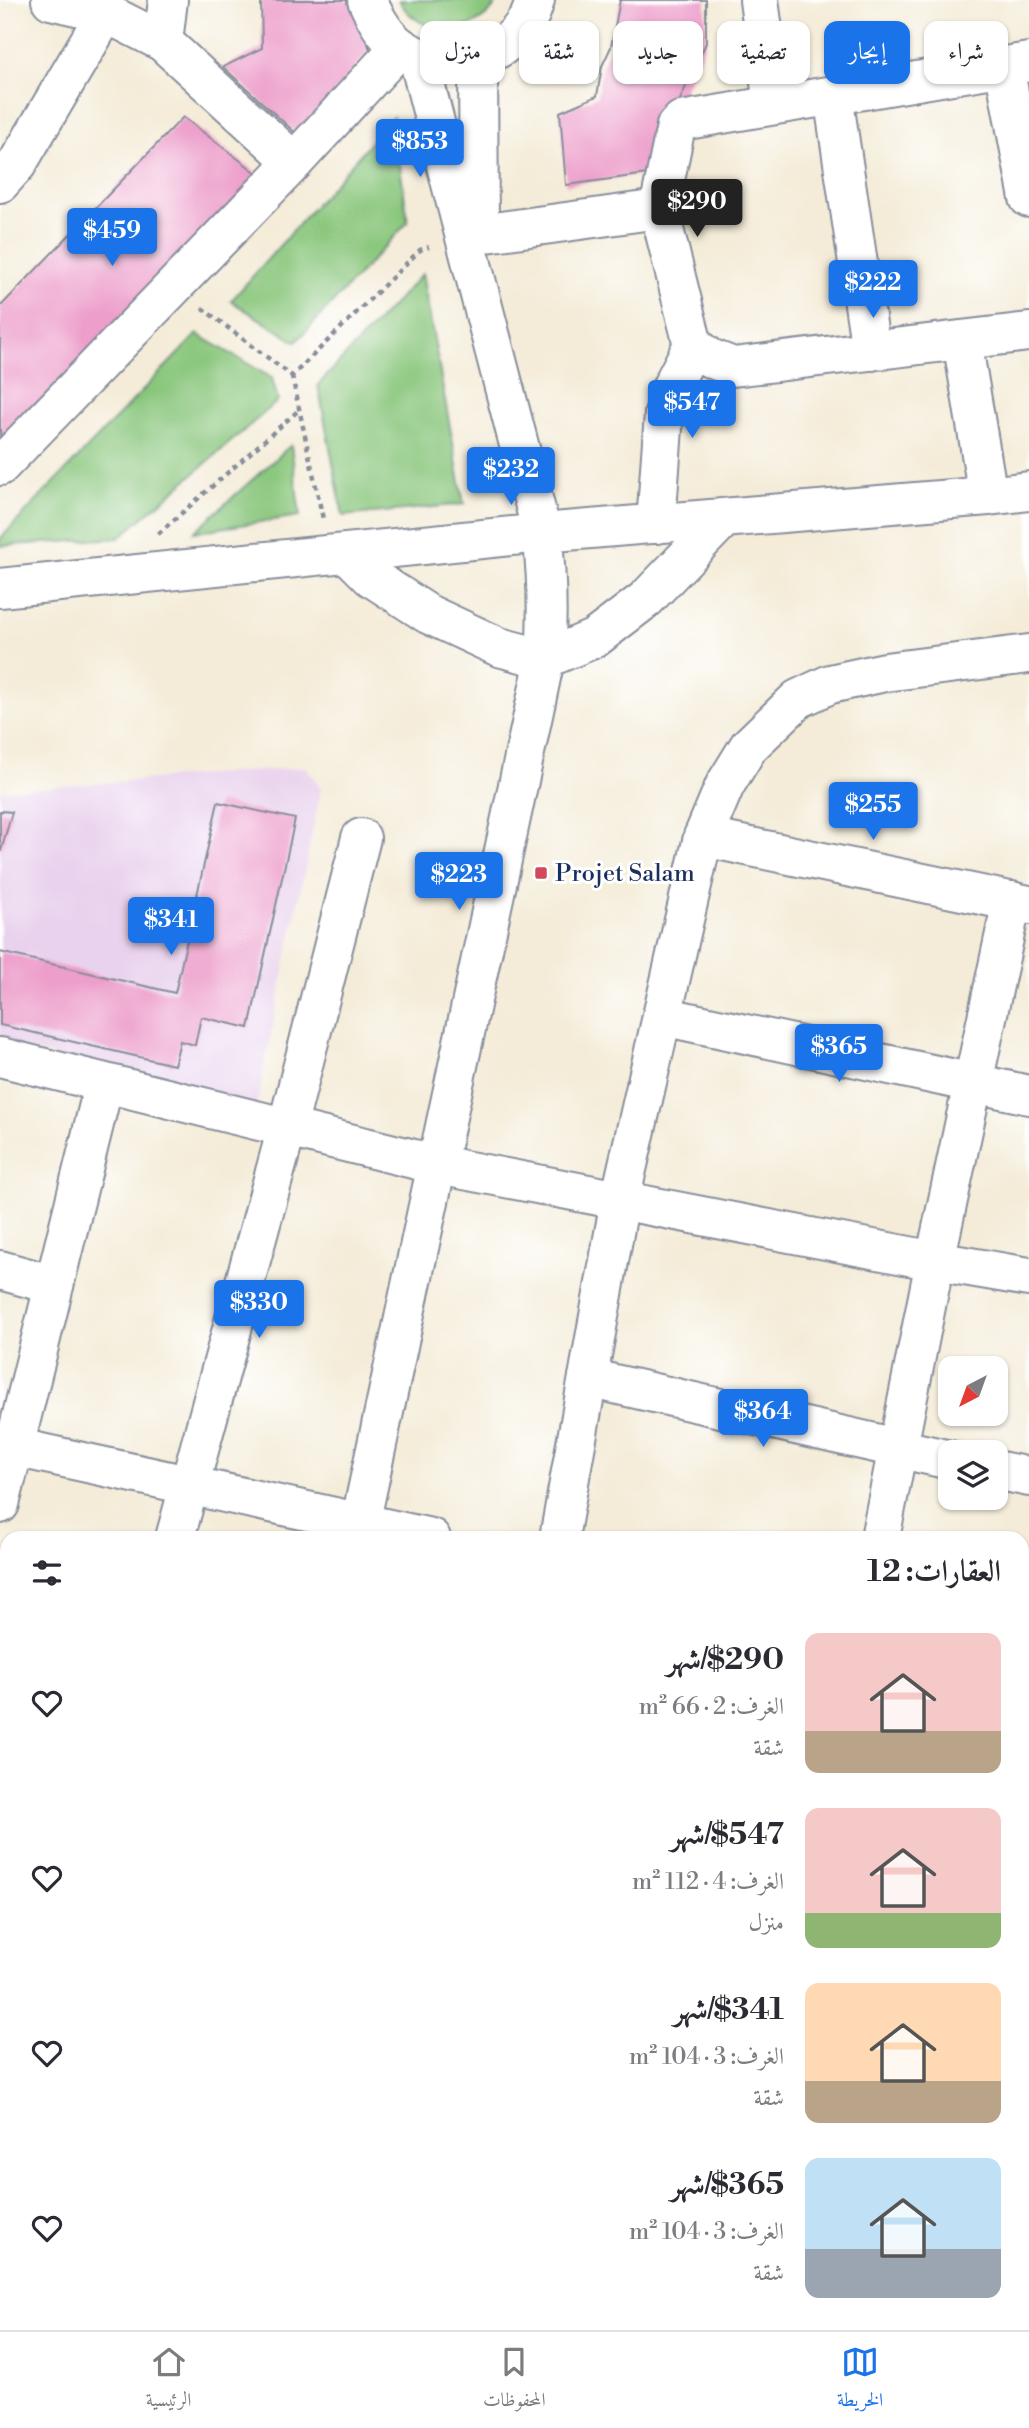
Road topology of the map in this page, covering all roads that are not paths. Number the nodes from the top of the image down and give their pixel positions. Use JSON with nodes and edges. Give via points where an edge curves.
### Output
{"nodes":[{"id":1,"x":51,"y":0,"type":"edge"},
{"id":2,"x":168,"y":0,"type":"edge"},
{"id":3,"x":367,"y":0,"type":"edge"},
{"id":4,"x":535,"y":0,"type":"edge"},
{"id":5,"x":759,"y":0,"type":"edge"},
{"id":6,"x":106,"y":13,"type":"junction"},
{"id":7,"x":163,"y":42,"type":"junction"},
{"id":8,"x":505,"y":45,"type":"edge"},
{"id":9,"x":409,"y":52,"type":"junction"},
{"id":10,"x":420,"y":56,"type":"edge"},
{"id":11,"x":1016,"y":64,"type":"edge"},
{"id":12,"x":477,"y":84,"type":"edge"},
{"id":13,"x":833,"y":95,"type":"junction"},
{"id":14,"x":773,"y":105,"type":"junction"},
{"id":15,"x":294,"y":162,"type":"junction"},
{"id":16,"x":0,"y":183,"type":"edge"},
{"id":17,"x":1029,"y":198,"type":"edge"},
{"id":18,"x":659,"y":209,"type":"junction"},
{"id":19,"x":473,"y":235,"type":"junction"},
{"id":20,"x":1029,"y":332,"type":"edge"},
{"id":21,"x":962,"y":340,"type":"junction"},
{"id":22,"x":693,"y":345,"type":"junction"},
{"id":23,"x":871,"y":351,"type":"junction"},
{"id":24,"x":0,"y":466,"type":"edge"},
{"id":25,"x":1029,"y":491,"type":"edge"},
{"id":26,"x":988,"y":496,"type":"junction"},
{"id":27,"x":723,"y":519,"type":"junction"},
{"id":28,"x":656,"y":524,"type":"junction"},
{"id":29,"x":542,"y":533,"type":"junction"},
{"id":30,"x":339,"y":554,"type":"junction"},
{"id":31,"x":0,"y":588,"type":"edge"},
{"id":32,"x":1029,"y":653,"type":"edge"},
{"id":33,"x":545,"y":659,"type":"junction"},
{"id":34,"x":703,"y":837,"type":"junction"},
{"id":35,"x":361,"y":838,"type":"dead end"},
{"id":36,"x":1020,"y":903,"type":"edge"},
{"id":37,"x":662,"y":1016,"type":"junction"},
{"id":38,"x":0,"y":1057,"type":"edge"},
{"id":39,"x":972,"y":1083,"type":"junction"},
{"id":40,"x":104,"y":1084,"type":"junction"},
{"id":41,"x":1029,"y":1094,"type":"edge"},
{"id":42,"x":287,"y":1128,"type":"junction"},
{"id":43,"x":438,"y":1165,"type":"junction"},
{"id":44,"x":620,"y":1200,"type":"junction"},
{"id":45,"x":935,"y":1261,"type":"junction"},
{"id":46,"x":0,"y":1270,"type":"edge"},
{"id":47,"x":1029,"y":1277,"type":"edge"},
{"id":48,"x":54,"y":1284,"type":"junction"},
{"id":49,"x":588,"y":1378,"type":"junction"},
{"id":50,"x":6,"y":1445,"type":"edge"},
{"id":51,"x":898,"y":1449,"type":"junction"},
{"id":52,"x":938,"y":1457,"type":"edge"},
{"id":53,"x":1008,"y":1473,"type":"edge"},
{"id":54,"x":1029,"y":1477,"type":"edge"},
{"id":55,"x":188,"y":1485,"type":"junction"},
{"id":56,"x":0,"y":1504,"type":"edge"},
{"id":57,"x":359,"y":1530,"type":"edge"},
{"id":58,"x":177,"y":1531,"type":"edge"},
{"id":59,"x":560,"y":1531,"type":"edge"},
{"id":60,"x":881,"y":1531,"type":"edge"}],
"edges":[{"from":1,"to":6,"type":"street"},
{"from":2,"to":7,"type":"street"},
{"from":3,"to":9,"type":"street","via":[[378,24]]},
{"from":4,"to":8,"type":"street","via":[[528,20]]},
{"from":5,"to":14,"type":"street"},
{"from":6,"to":7,"type":"street"},
{"from":6,"to":16,"type":"street","via":[[17,164]]},
{"from":7,"to":15,"type":"street"},
{"from":9,"to":10,"type":"street"},
{"from":9,"to":15,"type":"street"},
{"from":9,"to":19,"type":"street"},
{"from":11,"to":13,"type":"street"},
{"from":11,"to":17,"type":"street"},
{"from":12,"to":19,"type":"street"},
{"from":13,"to":14,"type":"street"},
{"from":13,"to":23,"type":"street"},
{"from":14,"to":18,"type":"street","via":[[681,121]]},
{"from":15,"to":24,"type":"street"},
{"from":18,"to":19,"type":"street"},
{"from":18,"to":22,"type":"street"},
{"from":19,"to":29,"type":"street","via":[[480,286]]},
{"from":20,"to":21,"type":"street"},
{"from":21,"to":23,"type":"street"},
{"from":21,"to":26,"type":"street"},
{"from":22,"to":23,"type":"street","via":[[733,367]]},
{"from":22,"to":28,"type":"street","via":[[663,414]]},
{"from":25,"to":26,"type":"street"},
{"from":26,"to":27,"type":"street"},
{"from":27,"to":28,"type":"street"},
{"from":27,"to":33,"type":"street","via":[[646,599],[594,638]]},
{"from":28,"to":29,"type":"street"},
{"from":29,"to":30,"type":"street"},
{"from":29,"to":33,"type":"street","via":[[547,574]]},
{"from":30,"to":31,"type":"street"},
{"from":30,"to":33,"type":"street","via":[[428,614],[499,648]]},
{"from":32,"to":34,"type":"street","via":[[885,672],[830,684],[798,699],[749,746],[725,785]]},
{"from":33,"to":43,"type":"street"},
{"from":34,"to":36,"type":"street"},
{"from":34,"to":37,"type":"street"},
{"from":35,"to":42,"type":"street"},
{"from":36,"to":39,"type":"street"},
{"from":37,"to":39,"type":"street"},
{"from":37,"to":44,"type":"street"},
{"from":38,"to":40,"type":"street"},
{"from":39,"to":41,"type":"street"},
{"from":39,"to":45,"type":"street"},
{"from":40,"to":42,"type":"street"},
{"from":40,"to":48,"type":"street"},
{"from":42,"to":43,"type":"street"},
{"from":42,"to":55,"type":"street"},
{"from":43,"to":44,"type":"street"},
{"from":43,"to":57,"type":"street"},
{"from":44,"to":45,"type":"street"},
{"from":44,"to":49,"type":"street"},
{"from":45,"to":47,"type":"street"},
{"from":45,"to":51,"type":"street"},
{"from":46,"to":48,"type":"street"},
{"from":48,"to":50,"type":"street"},
{"from":49,"to":51,"type":"street"},
{"from":49,"to":59,"type":"street"},
{"from":50,"to":55,"type":"street"},
{"from":50,"to":56,"type":"street"},
{"from":51,"to":52,"type":"street"},
{"from":51,"to":60,"type":"street"},
{"from":53,"to":54,"type":"street"},
{"from":55,"to":57,"type":"street"},
{"from":55,"to":58,"type":"street"}]}
